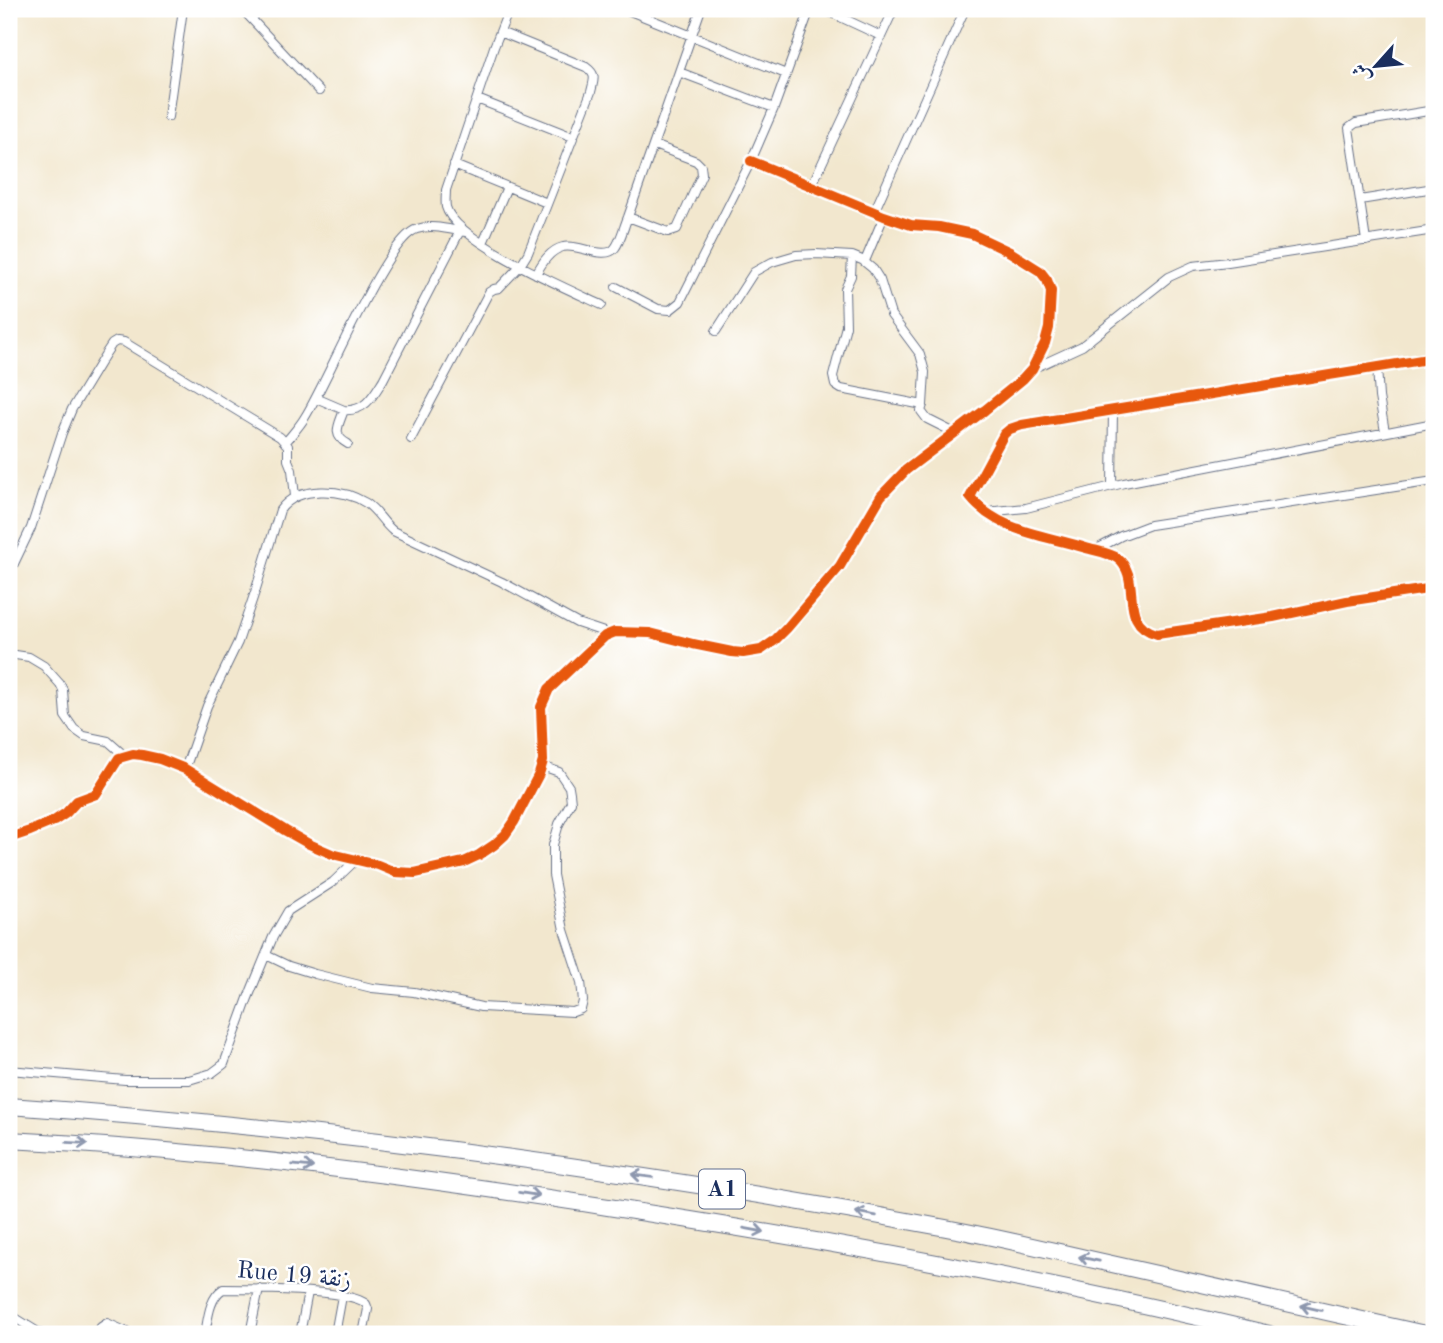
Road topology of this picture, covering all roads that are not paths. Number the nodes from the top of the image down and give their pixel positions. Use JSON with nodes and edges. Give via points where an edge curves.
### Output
{"nodes":[{"id":1,"x":183,"y":9,"type":"edge"},
{"id":2,"x":242,"y":9,"type":"edge"},
{"id":3,"x":509,"y":9,"type":"edge"},
{"id":4,"x":625,"y":9,"type":"edge"},
{"id":5,"x":701,"y":9,"type":"edge"},
{"id":6,"x":810,"y":9,"type":"edge"},
{"id":7,"x":823,"y":9,"type":"edge"},
{"id":8,"x":894,"y":9,"type":"edge"},
{"id":9,"x":965,"y":9,"type":"edge"},
{"id":10,"x":833,"y":11,"type":"edge"},
{"id":11,"x":500,"y":32,"type":"junction"},
{"id":12,"x":692,"y":35,"type":"junction"},
{"id":13,"x":881,"y":36,"type":"junction"},
{"id":14,"x":679,"y":72,"type":"junction"},
{"id":15,"x":786,"y":74,"type":"junction"},
{"id":16,"x":319,"y":91,"type":"dead end"},
{"id":17,"x":478,"y":99,"type":"junction"},
{"id":18,"x":774,"y":108,"type":"junction"},
{"id":19,"x":1434,"y":110,"type":"edge"},
{"id":20,"x":168,"y":117,"type":"dead end"},
{"id":21,"x":573,"y":137,"type":"junction"},
{"id":22,"x":654,"y":145,"type":"junction"},
{"id":23,"x":751,"y":161,"type":"junction"},
{"id":24,"x":454,"y":165,"type":"junction"},
{"id":25,"x":507,"y":187,"type":"junction"},
{"id":26,"x":811,"y":187,"type":"junction"},
{"id":27,"x":1434,"y":188,"type":"edge"},
{"id":28,"x":1360,"y":200,"type":"junction"},
{"id":29,"x":547,"y":203,"type":"junction"},
{"id":30,"x":874,"y":212,"type":"junction"},
{"id":31,"x":884,"y":216,"type":"junction"},
{"id":32,"x":628,"y":217,"type":"junction"},
{"id":33,"x":1434,"y":230,"type":"edge"},
{"id":34,"x":463,"y":232,"type":"junction"},
{"id":35,"x":1366,"y":241,"type":"junction"},
{"id":36,"x":483,"y":243,"type":"junction"},
{"id":37,"x":852,"y":256,"type":"junction"},
{"id":38,"x":865,"y":261,"type":"junction"},
{"id":39,"x":520,"y":266,"type":"junction"},
{"id":40,"x":536,"y":274,"type":"junction"},
{"id":41,"x":616,"y":286,"type":"dead end"},
{"id":42,"x":602,"y":305,"type":"dead end"},
{"id":43,"x":716,"y":331,"type":"dead end"},
{"id":44,"x":1434,"y":358,"type":"edge"},
{"id":45,"x":1377,"y":367,"type":"junction"},
{"id":46,"x":1032,"y":369,"type":"junction"},
{"id":47,"x":316,"y":398,"type":"junction"},
{"id":48,"x":923,"y":405,"type":"junction"},
{"id":49,"x":344,"y":410,"type":"junction"},
{"id":50,"x":1112,"y":410,"type":"junction"},
{"id":51,"x":1434,"y":423,"type":"edge"},
{"id":52,"x":1385,"y":432,"type":"junction"},
{"id":53,"x":955,"y":433,"type":"junction"},
{"id":54,"x":411,"y":439,"type":"dead end"},
{"id":55,"x":285,"y":443,"type":"junction"},
{"id":56,"x":348,"y":444,"type":"dead end"},
{"id":57,"x":1434,"y":481,"type":"edge"},
{"id":58,"x":1112,"y":486,"type":"junction"},
{"id":59,"x":295,"y":496,"type":"junction"},
{"id":60,"x":986,"y":512,"type":"junction"},
{"id":61,"x":1096,"y":550,"type":"junction"},
{"id":62,"x":9,"y":574,"type":"edge"},
{"id":63,"x":1434,"y":588,"type":"edge"},
{"id":64,"x":610,"y":634,"type":"junction"},
{"id":65,"x":9,"y":654,"type":"edge"},
{"id":66,"x":125,"y":756,"type":"junction"},
{"id":67,"x":541,"y":766,"type":"junction"},
{"id":68,"x":186,"y":769,"type":"junction"},
{"id":69,"x":9,"y":838,"type":"edge"},
{"id":70,"x":356,"y":860,"type":"junction"},
{"id":71,"x":265,"y":955,"type":"junction"},
{"id":72,"x":9,"y":1070,"type":"edge"},
{"id":73,"x":9,"y":1105,"type":"edge"},
{"id":74,"x":9,"y":1140,"type":"edge"},
{"id":75,"x":259,"y":1289,"type":"junction"},
{"id":76,"x":308,"y":1292,"type":"junction"},
{"id":77,"x":342,"y":1296,"type":"junction"},
{"id":78,"x":9,"y":1314,"type":"edge"},
{"id":79,"x":129,"y":1333,"type":"edge"},
{"id":80,"x":41,"y":1334,"type":"edge"},
{"id":81,"x":94,"y":1334,"type":"edge"},
{"id":82,"x":205,"y":1334,"type":"edge"},
{"id":83,"x":250,"y":1334,"type":"edge"},
{"id":84,"x":300,"y":1334,"type":"edge"},
{"id":85,"x":335,"y":1334,"type":"edge"},
{"id":86,"x":363,"y":1334,"type":"edge"},
{"id":87,"x":1269,"y":1334,"type":"edge"},
{"id":88,"x":1425,"y":1334,"type":"edge"}],
"edges":[{"from":1,"to":20,"type":"street"},
{"from":2,"to":16,"type":"street"},
{"from":3,"to":11,"type":"street"},
{"from":4,"to":12,"type":"street"},
{"from":5,"to":12,"type":"street"},
{"from":6,"to":15,"type":"street"},
{"from":7,"to":10,"type":"street"},
{"from":8,"to":13,"type":"street"},
{"from":9,"to":30,"type":"street"},
{"from":10,"to":13,"type":"street"},
{"from":11,"to":17,"type":"street"},
{"from":11,"to":21,"type":"street","via":[[593,72],[591,92]]},
{"from":12,"to":14,"type":"street"},
{"from":12,"to":15,"type":"street"},
{"from":13,"to":26,"type":"street"},
{"from":14,"to":18,"type":"street"},
{"from":14,"to":22,"type":"street"},
{"from":15,"to":18,"type":"street"},
{"from":17,"to":21,"type":"street"},
{"from":17,"to":24,"type":"street"},
{"from":18,"to":23,"type":"street"},
{"from":19,"to":28,"type":"street","via":[[1350,126]]},
{"from":21,"to":29,"type":"street"},
{"from":22,"to":32,"type":"street"},
{"from":22,"to":32,"type":"street","via":[[696,161],[702,174],[677,229],[668,232]]},
{"from":23,"to":26,"type":"street"},
{"from":23,"to":41,"type":"street","via":[[677,306],[658,309]]},
{"from":24,"to":25,"type":"street"},
{"from":24,"to":34,"type":"street","via":[[446,208]]},
{"from":25,"to":29,"type":"street"},
{"from":25,"to":36,"type":"street"},
{"from":26,"to":30,"type":"street"},
{"from":27,"to":28,"type":"street"},
{"from":28,"to":35,"type":"street"},
{"from":29,"to":39,"type":"street"},
{"from":30,"to":31,"type":"street"},
{"from":31,"to":38,"type":"street"},
{"from":31,"to":46,"type":"street","via":[[972,234],[1040,271],[1051,291],[1049,328]]},
{"from":32,"to":40,"type":"street","via":[[615,249],[602,253],[562,247],[551,253]]},
{"from":33,"to":35,"type":"street"},
{"from":34,"to":36,"type":"street"},
{"from":34,"to":47,"type":"street","via":[[415,229],[399,243]]},
{"from":34,"to":49,"type":"street","via":[[369,401],[353,411]]},
{"from":35,"to":46,"type":"street","via":[[1193,266],[1169,276],[1082,346]]},
{"from":36,"to":39,"type":"street"},
{"from":37,"to":38,"type":"street"},
{"from":37,"to":43,"type":"street","via":[[796,255],[772,262],[754,272]]},
{"from":37,"to":48,"type":"street","via":[[835,385]]},
{"from":38,"to":48,"type":"street","via":[[880,280],[891,315],[920,354],[925,372]]},
{"from":39,"to":40,"type":"street"},
{"from":39,"to":54,"type":"street","via":[[489,292]]},
{"from":40,"to":42,"type":"street"},
{"from":44,"to":45,"type":"street"},
{"from":45,"to":50,"type":"street"},
{"from":45,"to":52,"type":"street"},
{"from":46,"to":53,"type":"street"},
{"from":47,"to":49,"type":"street"},
{"from":47,"to":55,"type":"street"},
{"from":48,"to":53,"type":"street","via":[[921,411],[928,419]]},
{"from":49,"to":56,"type":"street","via":[[337,435]]},
{"from":50,"to":58,"type":"street"},
{"from":50,"to":60,"type":"street","via":[[1010,429],[970,496]]},
{"from":51,"to":52,"type":"street"},
{"from":52,"to":58,"type":"street"},
{"from":53,"to":64,"type":"street","via":[[906,470],[881,496],[840,566],[787,628],[761,650],[732,652],[650,633]]},
{"from":55,"to":59,"type":"street"},
{"from":55,"to":62,"type":"street","via":[[117,341],[67,421],[31,528]]},
{"from":57,"to":61,"type":"street","via":[[1150,525]]},
{"from":58,"to":60,"type":"street","via":[[1026,508]]},
{"from":59,"to":64,"type":"street","via":[[335,492],[364,501],[393,531],[578,623]]},
{"from":59,"to":68,"type":"street","via":[[280,510],[238,642],[207,706]]},
{"from":60,"to":61,"type":"street","via":[[1015,529]]},
{"from":61,"to":63,"type":"street","via":[[1115,557],[1125,568],[1134,615],[1157,634]]},
{"from":64,"to":67,"type":"street","via":[[550,689],[541,707]]},
{"from":65,"to":66,"type":"street","via":[[29,657],[44,666],[63,690],[65,716],[74,729],[108,741]]},
{"from":66,"to":68,"type":"street","via":[[142,755]]},
{"from":66,"to":69,"type":"street","via":[[114,764],[98,792],[77,801],[54,821]]},
{"from":67,"to":70,"type":"street","via":[[514,822],[480,855],[415,873]]},
{"from":67,"to":71,"type":"street","via":[[559,772],[569,787],[571,802],[555,833],[553,874],[581,982],[582,1008],[573,1012],[481,1007],[372,988]]},
{"from":68,"to":70,"type":"street","via":[[309,844]]},
{"from":70,"to":71,"type":"street","via":[[333,882],[288,911]]},
{"from":71,"to":72,"type":"street","via":[[227,1058],[212,1073],[189,1080],[125,1080]]},
{"from":88,"to":73,"type":"highway","number":"A1","one_way":true,"via":[[949,1228],[667,1180],[373,1140]]},
{"from":74,"to":87,"type":"highway","number":"A1","one_way":true,"via":[[104,1145],[385,1175],[708,1222],[957,1266]]},
{"from":75,"to":76,"type":"street","name":"Rue 19 زنقة"},
{"from":75,"to":82,"type":"street","name":"Rue 19 زنقة","via":[[223,1289],[216,1294]]},
{"from":75,"to":83,"type":"street"},
{"from":76,"to":77,"type":"street","name":"Rue 19 زنقة"},
{"from":76,"to":84,"type":"street"},
{"from":77,"to":85,"type":"street"},
{"from":77,"to":86,"type":"street","name":"Rue 19 زنقة","via":[[367,1306]]},
{"from":78,"to":80,"type":"street"},
{"from":79,"to":81,"type":"street","via":[[107,1323]]}]}
